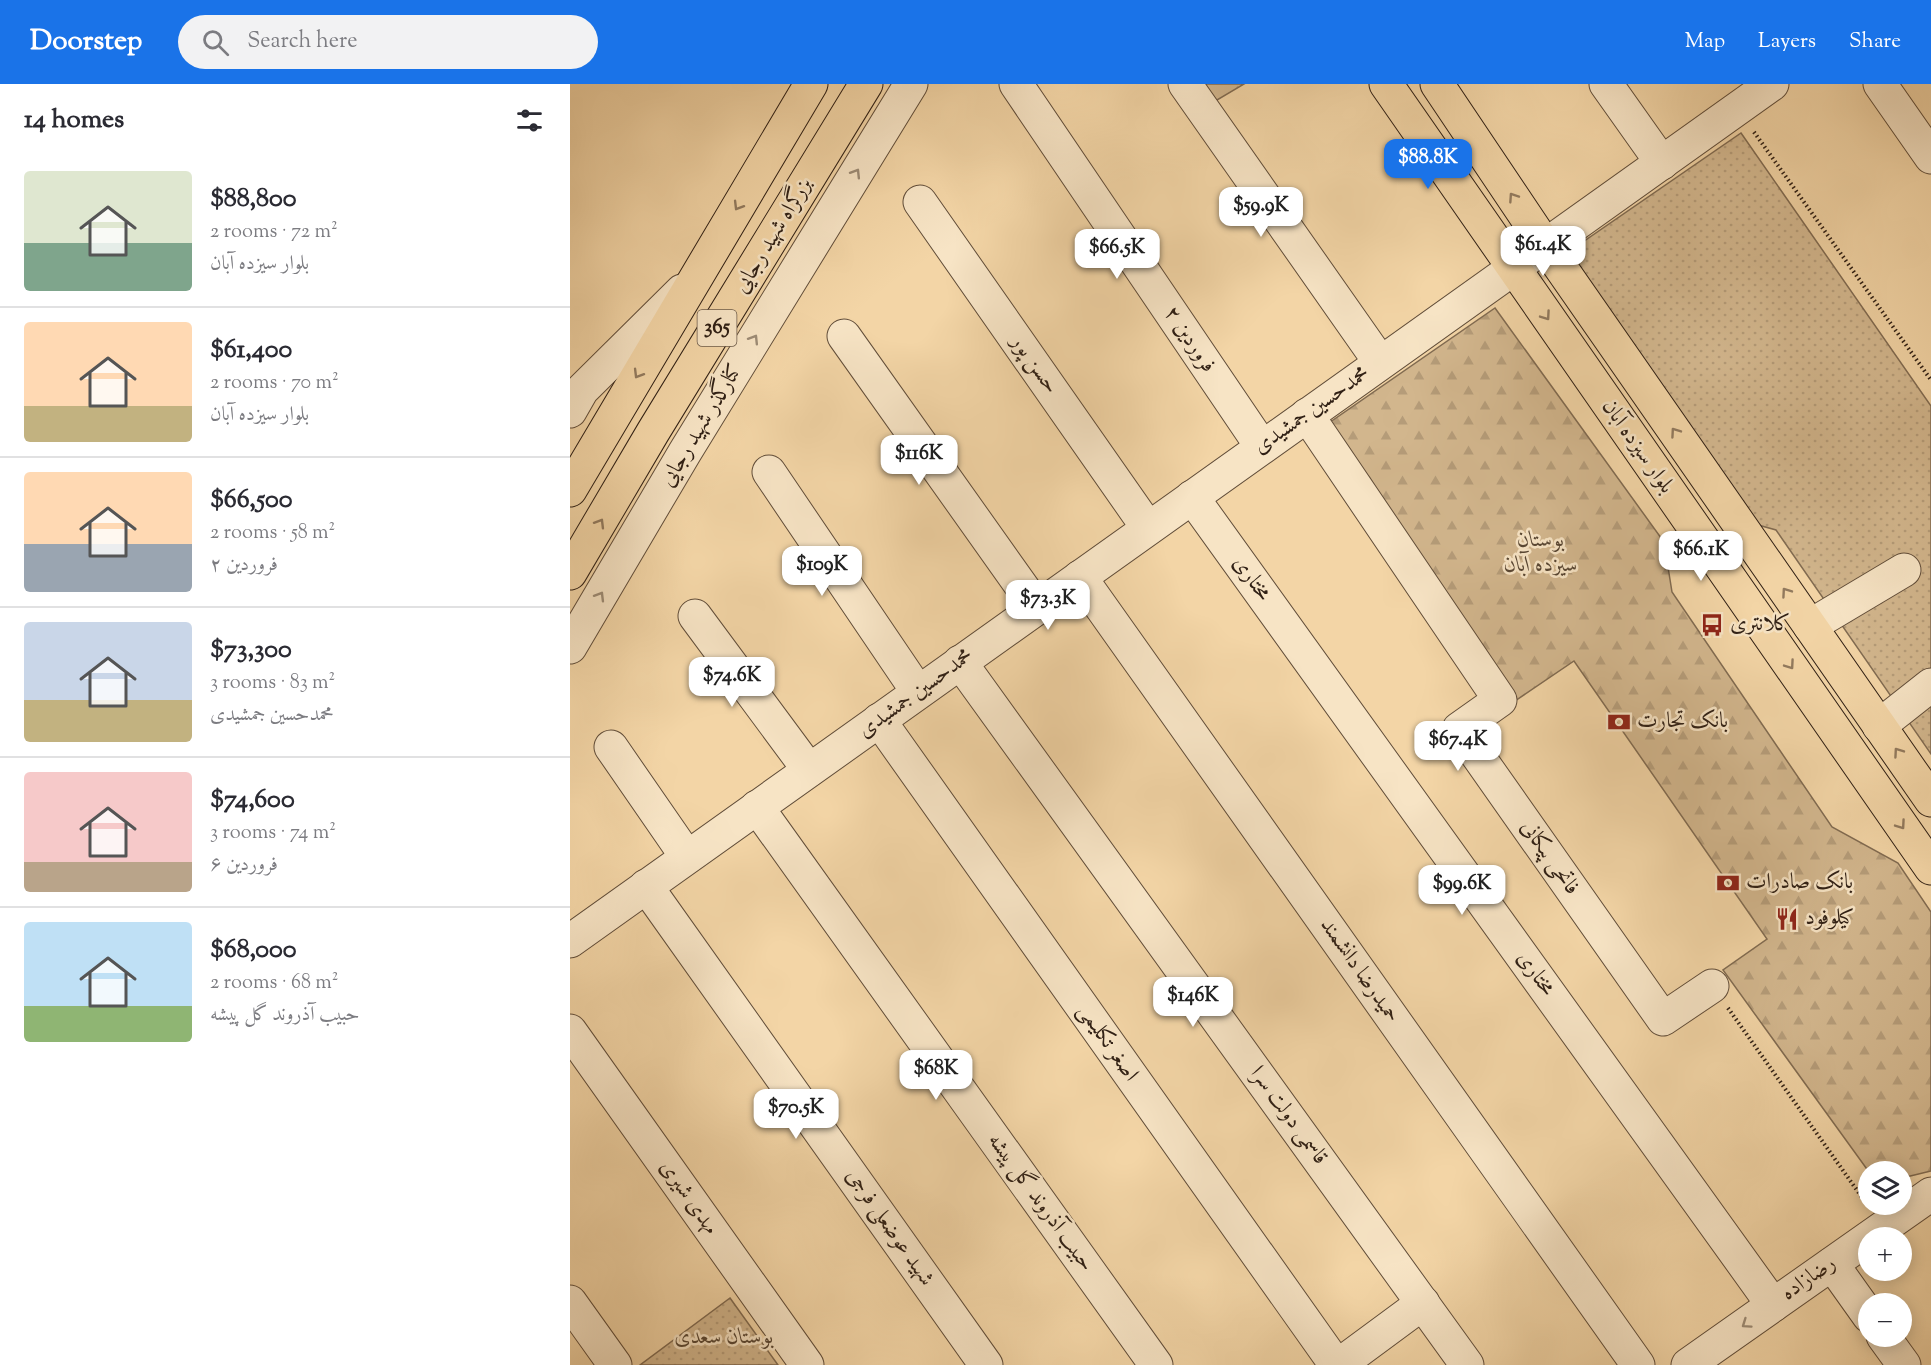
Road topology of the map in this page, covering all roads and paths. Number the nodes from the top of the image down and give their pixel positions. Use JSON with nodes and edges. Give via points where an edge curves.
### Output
{"nodes":[{"id":1,"x":793,"y":84,"type":"edge"},
{"id":2,"x":811,"y":84,"type":"edge"},
{"id":3,"x":867,"y":84,"type":"edge"},
{"id":4,"x":911,"y":84,"type":"edge"},
{"id":5,"x":1016,"y":84,"type":"edge"},
{"id":6,"x":1185,"y":84,"type":"edge"},
{"id":7,"x":1386,"y":84,"type":"edge"},
{"id":8,"x":1437,"y":84,"type":"edge"},
{"id":9,"x":1606,"y":84,"type":"edge"},
{"id":10,"x":1772,"y":84,"type":"edge"},
{"id":11,"x":1880,"y":84,"type":"edge"},
{"id":12,"x":1737,"y":109,"type":"junction"},
{"id":13,"x":1931,"y":157,"type":"edge"},
{"id":14,"x":1662,"y":162,"type":"junction"},
{"id":15,"x":762,"y":166,"type":"junction"},
{"id":16,"x":920,"y":202,"type":"dead end"},
{"id":17,"x":1545,"y":245,"type":"junction"},
{"id":18,"x":1505,"y":273,"type":"junction"},
{"id":19,"x":694,"y":279,"type":"junction"},
{"id":20,"x":844,"y":336,"type":"dead end"},
{"id":21,"x":1380,"y":362,"type":"junction"},
{"id":22,"x":1931,"y":380,"type":"edge"},
{"id":23,"x":570,"y":411,"type":"edge"},
{"id":24,"x":1306,"y":415,"type":"junction"},
{"id":25,"x":1262,"y":447,"type":"junction"},
{"id":26,"x":769,"y":472,"type":"dead end"},
{"id":27,"x":570,"y":490,"type":"edge"},
{"id":28,"x":1192,"y":497,"type":"junction"},
{"id":29,"x":1148,"y":528,"type":"junction"},
{"id":30,"x":1904,"y":570,"type":"dead end"},
{"id":31,"x":570,"y":573,"type":"edge"},
{"id":32,"x":1080,"y":577,"type":"junction"},
{"id":33,"x":1036,"y":608,"type":"junction"},
{"id":34,"x":695,"y":616,"type":"dead end"},
{"id":35,"x":1810,"y":626,"type":"junction"},
{"id":36,"x":570,"y":646,"type":"edge"},
{"id":37,"x":960,"y":662,"type":"junction"},
{"id":38,"x":1931,"y":685,"type":"edge"},
{"id":39,"x":918,"y":692,"type":"junction"},
{"id":40,"x":879,"y":720,"type":"junction"},
{"id":41,"x":1880,"y":726,"type":"junction"},
{"id":42,"x":611,"y":747,"type":"dead end"},
{"id":43,"x":809,"y":770,"type":"junction"},
{"id":44,"x":1931,"y":800,"type":"edge"},
{"id":45,"x":757,"y":807,"type":"junction"},
{"id":46,"x":687,"y":857,"type":"junction"},
{"id":47,"x":1931,"y":868,"type":"edge"},
{"id":48,"x":646,"y":886,"type":"junction"},
{"id":49,"x":570,"y":940,"type":"edge"},
{"id":50,"x":1712,"y":986,"type":"joint"},
{"id":51,"x":570,"y":1031,"type":"edge"},
{"id":52,"x":1931,"y":1194,"type":"edge"},
{"id":53,"x":1884,"y":1227,"type":"joint"},
{"id":54,"x":1858,"y":1246,"type":"edge"},
{"id":55,"x":1832,"y":1264,"type":"junction"},
{"id":56,"x":1858,"y":1301,"type":"edge"},
{"id":57,"x":570,"y":1302,"type":"edge"},
{"id":58,"x":1423,"y":1303,"type":"junction"},
{"id":59,"x":1773,"y":1305,"type":"junction"},
{"id":60,"x":1892,"y":1347,"type":"edge"},
{"id":61,"x":1722,"y":1355,"type":"edge"},
{"id":62,"x":615,"y":1365,"type":"edge"},
{"id":63,"x":807,"y":1365,"type":"edge"},
{"id":64,"x":986,"y":1365,"type":"edge"},
{"id":65,"x":1156,"y":1365,"type":"edge"},
{"id":66,"x":1337,"y":1365,"type":"edge"},
{"id":67,"x":1467,"y":1365,"type":"edge"},
{"id":68,"x":1638,"y":1365,"type":"edge"},
{"id":69,"x":1688,"y":1365,"type":"edge"},
{"id":70,"x":1904,"y":1365,"type":"edge"}],
"edges":[{"from":1,"to":15,"type":"main road"},
{"from":2,"to":15,"type":"main road","name":"بزرگراه شهید رجایی","number":"365"},
{"from":31,"to":3,"type":"main road","name":"بزرگراه شهید رجایی","number":"365","one_way":true},
{"from":36,"to":4,"type":"street","name":"کنارگذر شهید رجایی","one_way":true},
{"from":5,"to":25,"type":"street","name":"فروردین ۲"},
{"from":6,"to":21,"type":"street"},
{"from":7,"to":18,"type":"main road","name":"بلوار سیزده آبان"},
{"from":17,"to":8,"type":"main road","name":"بلوار سیزده آبان","one_way":true},
{"from":9,"to":14,"type":"street"},
{"from":10,"to":12,"type":"street","name":"محمدحسین جمشیدی"},
{"from":11,"to":13,"type":"street"},
{"from":12,"to":14,"type":"street","name":"محمدحسین جمشیدی"},
{"from":12,"to":22,"type":"path"},
{"from":14,"to":17,"type":"street","name":"محمدحسین جمشیدی"},
{"from":15,"to":19,"type":"main road","name":"بزرگراه شهید رجایی","number":"365","one_way":true},
{"from":16,"to":29,"type":"street","name":"حسن پور"},
{"from":17,"to":18,"type":"street","name":"محمدحسین جمشیدی"},
{"from":35,"to":17,"type":"main road","name":"بلوار سیزده آبان","one_way":true},
{"from":18,"to":21,"type":"street","name":"محمدحسین جمشیدی"},
{"from":18,"to":47,"type":"main road","name":"بلوار سیزده آبان","one_way":true},
{"from":19,"to":23,"type":"street","via":[[582,390]]},
{"from":19,"to":27,"type":"main road","name":"بزرگراه شهید رجایی","number":"365","one_way":true},
{"from":20,"to":33,"type":"street"},
{"from":21,"to":24,"type":"street","name":"محمدحسین جمشیدی"},
{"from":24,"to":25,"type":"street","name":"محمدحسین جمشیدی"},
{"from":24,"to":50,"type":"street","name":"فاتحی پیکانی","via":[[1500,700],[1459,729],[1662,1018]]},
{"from":25,"to":28,"type":"street","name":"محمدحسین جمشیدی"},
{"from":26,"to":39,"type":"street"},
{"from":28,"to":29,"type":"street","name":"محمدحسین جمشیدی"},
{"from":28,"to":59,"type":"street","name":"مختاری"},
{"from":29,"to":32,"type":"street","name":"محمدحسین جمشیدی"},
{"from":30,"to":35,"type":"street"},
{"from":32,"to":33,"type":"street","name":"محمدحسین جمشیدی"},
{"from":32,"to":68,"type":"street","name":"حمیدرضا دانشمند"},
{"from":33,"to":37,"type":"street","name":"محمدحسین جمشیدی"},
{"from":34,"to":43,"type":"street"},
{"from":35,"to":41,"type":"main road","name":"بلوار سیزده آبان"},
{"from":37,"to":39,"type":"street","name":"محمدحسین جمشیدی"},
{"from":37,"to":58,"type":"street","name":"قاسمی دولت سرا"},
{"from":38,"to":41,"type":"street"},
{"from":39,"to":40,"type":"street","name":"محمدحسین جمشیدی"},
{"from":40,"to":43,"type":"street","name":"محمدحسین جمشیدی"},
{"from":40,"to":66,"type":"street","name":"اصغر تکلیمی"},
{"from":44,"to":41,"type":"main road","name":"بلوار سیزده آبان","one_way":true},
{"from":42,"to":46,"type":"street"},
{"from":43,"to":45,"type":"street","name":"محمدحسین جمشیدی"},
{"from":45,"to":46,"type":"street","name":"محمدحسین جمشیدی"},
{"from":45,"to":65,"type":"street","name":"حبیب آذروند گل پیشه"},
{"from":46,"to":48,"type":"street","name":"محمدحسین جمشیدی"},
{"from":48,"to":49,"type":"street","name":"محمدحسین جمشیدی"},
{"from":48,"to":64,"type":"street","name":"شهید عوضعلی فرجی"},
{"from":50,"to":53,"type":"path"},
{"from":51,"to":63,"type":"street","name":"مهدی شیری"},
{"from":52,"to":53,"type":"street","name":"رضازاده"},
{"from":54,"to":55,"type":"street","name":"رضازاده"},
{"from":55,"to":56,"type":"street"},
{"from":55,"to":59,"type":"street","name":"رضازاده"},
{"from":57,"to":62,"type":"street"},
{"from":58,"to":66,"type":"street"},
{"from":58,"to":67,"type":"street","name":"قاسمی دولت سرا"},
{"from":59,"to":61,"type":"street","name":"رضازاده","one_way":true},
{"from":60,"to":70,"type":"street"},
{"from":61,"to":69,"type":"street","name":"رضازاده"}]}
